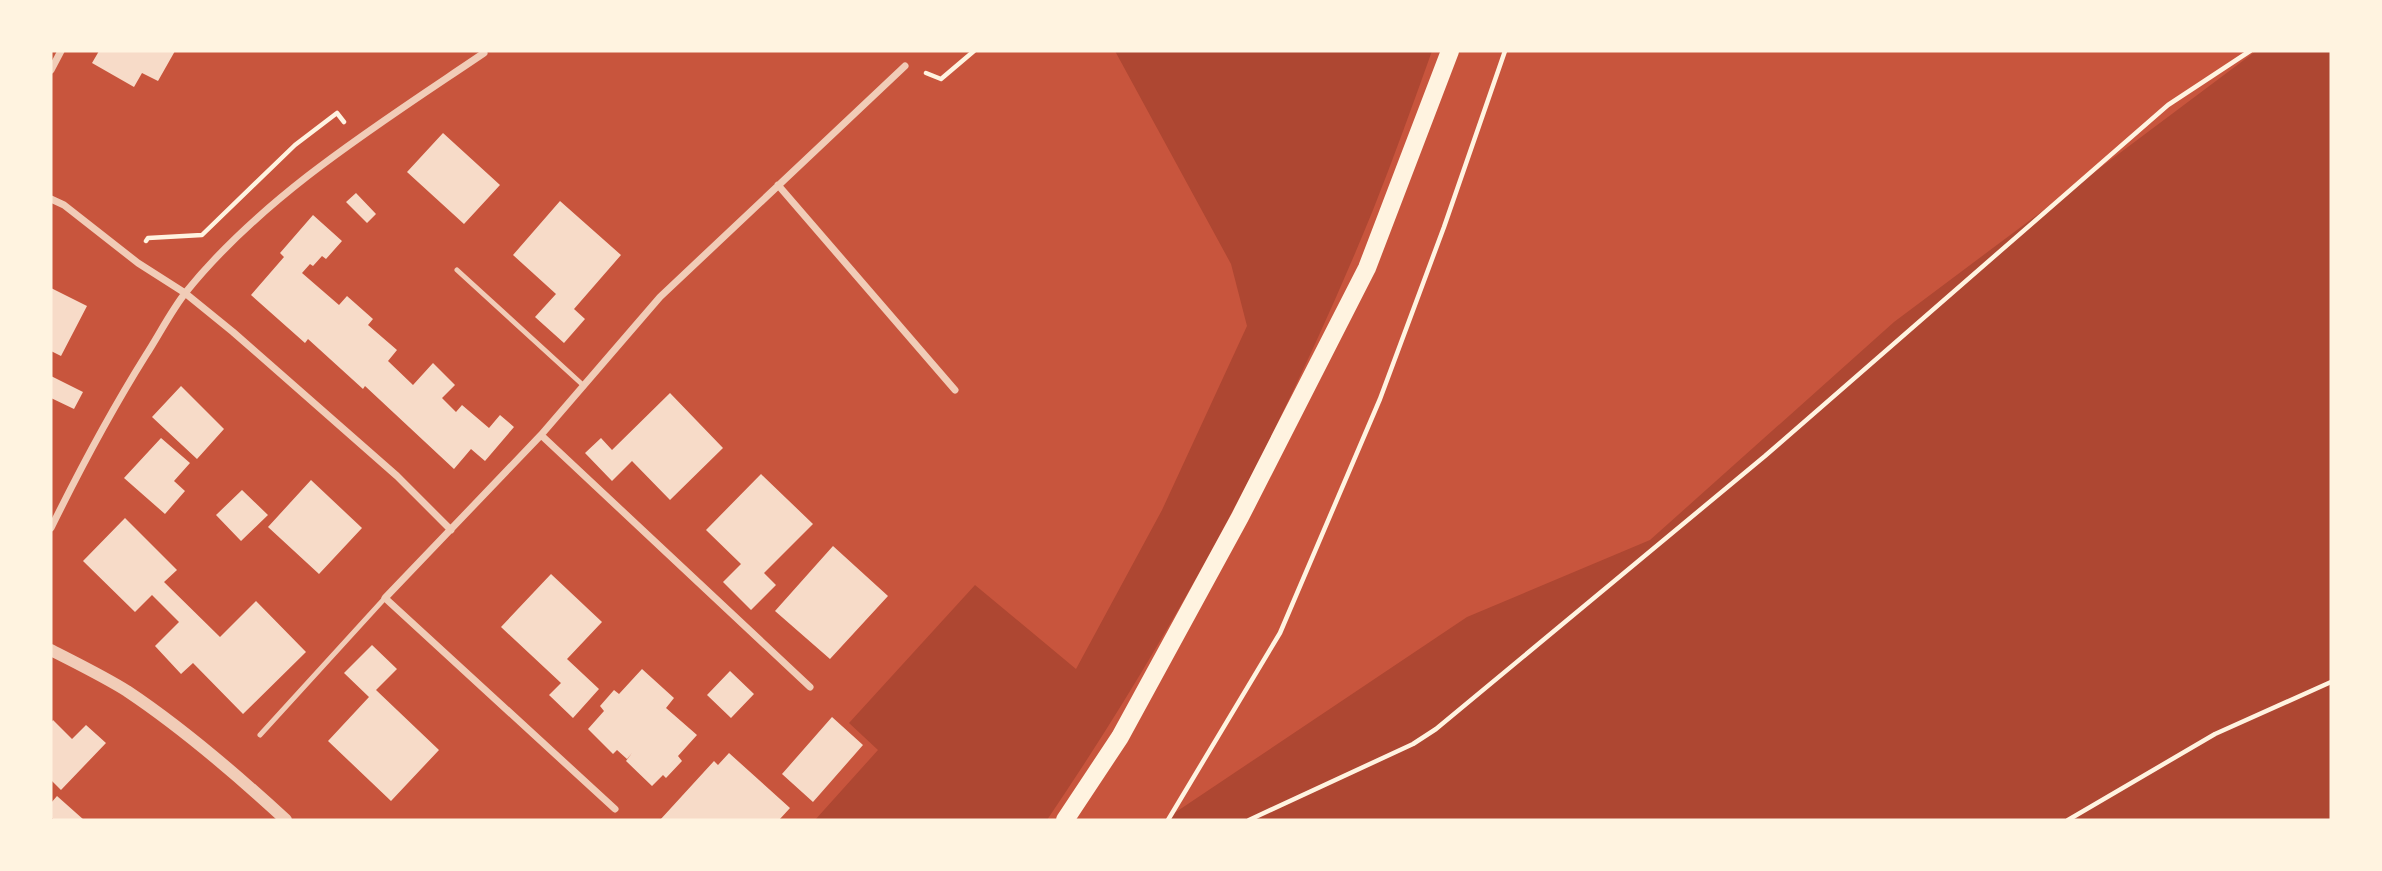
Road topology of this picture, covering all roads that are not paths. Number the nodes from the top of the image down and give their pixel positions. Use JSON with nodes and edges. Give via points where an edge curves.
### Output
{"nodes":[{"id":1,"x":61,"y":51,"type":"edge"},
{"id":2,"x":1450,"y":51,"type":"edge"},
{"id":3,"x":484,"y":52,"type":"edge"},
{"id":4,"x":905,"y":66,"type":"road end"},
{"id":5,"x":51,"y":70,"type":"edge"},
{"id":6,"x":779,"y":185,"type":"junction"},
{"id":7,"x":51,"y":199,"type":"edge"},
{"id":8,"x":457,"y":270,"type":"dead end"},
{"id":9,"x":185,"y":293,"type":"junction"},
{"id":10,"x":584,"y":386,"type":"junction"},
{"id":11,"x":955,"y":390,"type":"dead end"},
{"id":12,"x":541,"y":435,"type":"junction"},
{"id":13,"x":51,"y":528,"type":"edge"},
{"id":14,"x":451,"y":530,"type":"junction"},
{"id":15,"x":386,"y":598,"type":"junction"},
{"id":16,"x":51,"y":650,"type":"edge"},
{"id":17,"x":810,"y":687,"type":"dead end"},
{"id":18,"x":260,"y":735,"type":"dead end"},
{"id":19,"x":615,"y":809,"type":"dead end"},
{"id":20,"x":286,"y":820,"type":"edge"},
{"id":21,"x":1065,"y":820,"type":"edge"}],
"edges":[{"from":1,"to":5,"type":"street"},
{"from":2,"to":21,"type":"main road","via":[[1367,268],[1194,603],[1120,737]]},
{"from":3,"to":9,"type":"street","via":[[358,139],[268,210]]},
{"from":4,"to":6,"type":"street"},
{"from":6,"to":10,"type":"street","via":[[660,297]]},
{"from":6,"to":11,"type":"street"},
{"from":7,"to":9,"type":"street"},
{"from":8,"to":10,"type":"lane"},
{"from":9,"to":13,"type":"street","via":[[110,413]]},
{"from":9,"to":14,"type":"street","via":[[338,422]]},
{"from":10,"to":12,"type":"street"},
{"from":12,"to":14,"type":"street"},
{"from":12,"to":17,"type":"street"},
{"from":14,"to":15,"type":"street"},
{"from":15,"to":18,"type":"lane"},
{"from":15,"to":19,"type":"street"},
{"from":16,"to":20,"type":"street","via":[[126,690],[168,720]]}]}
